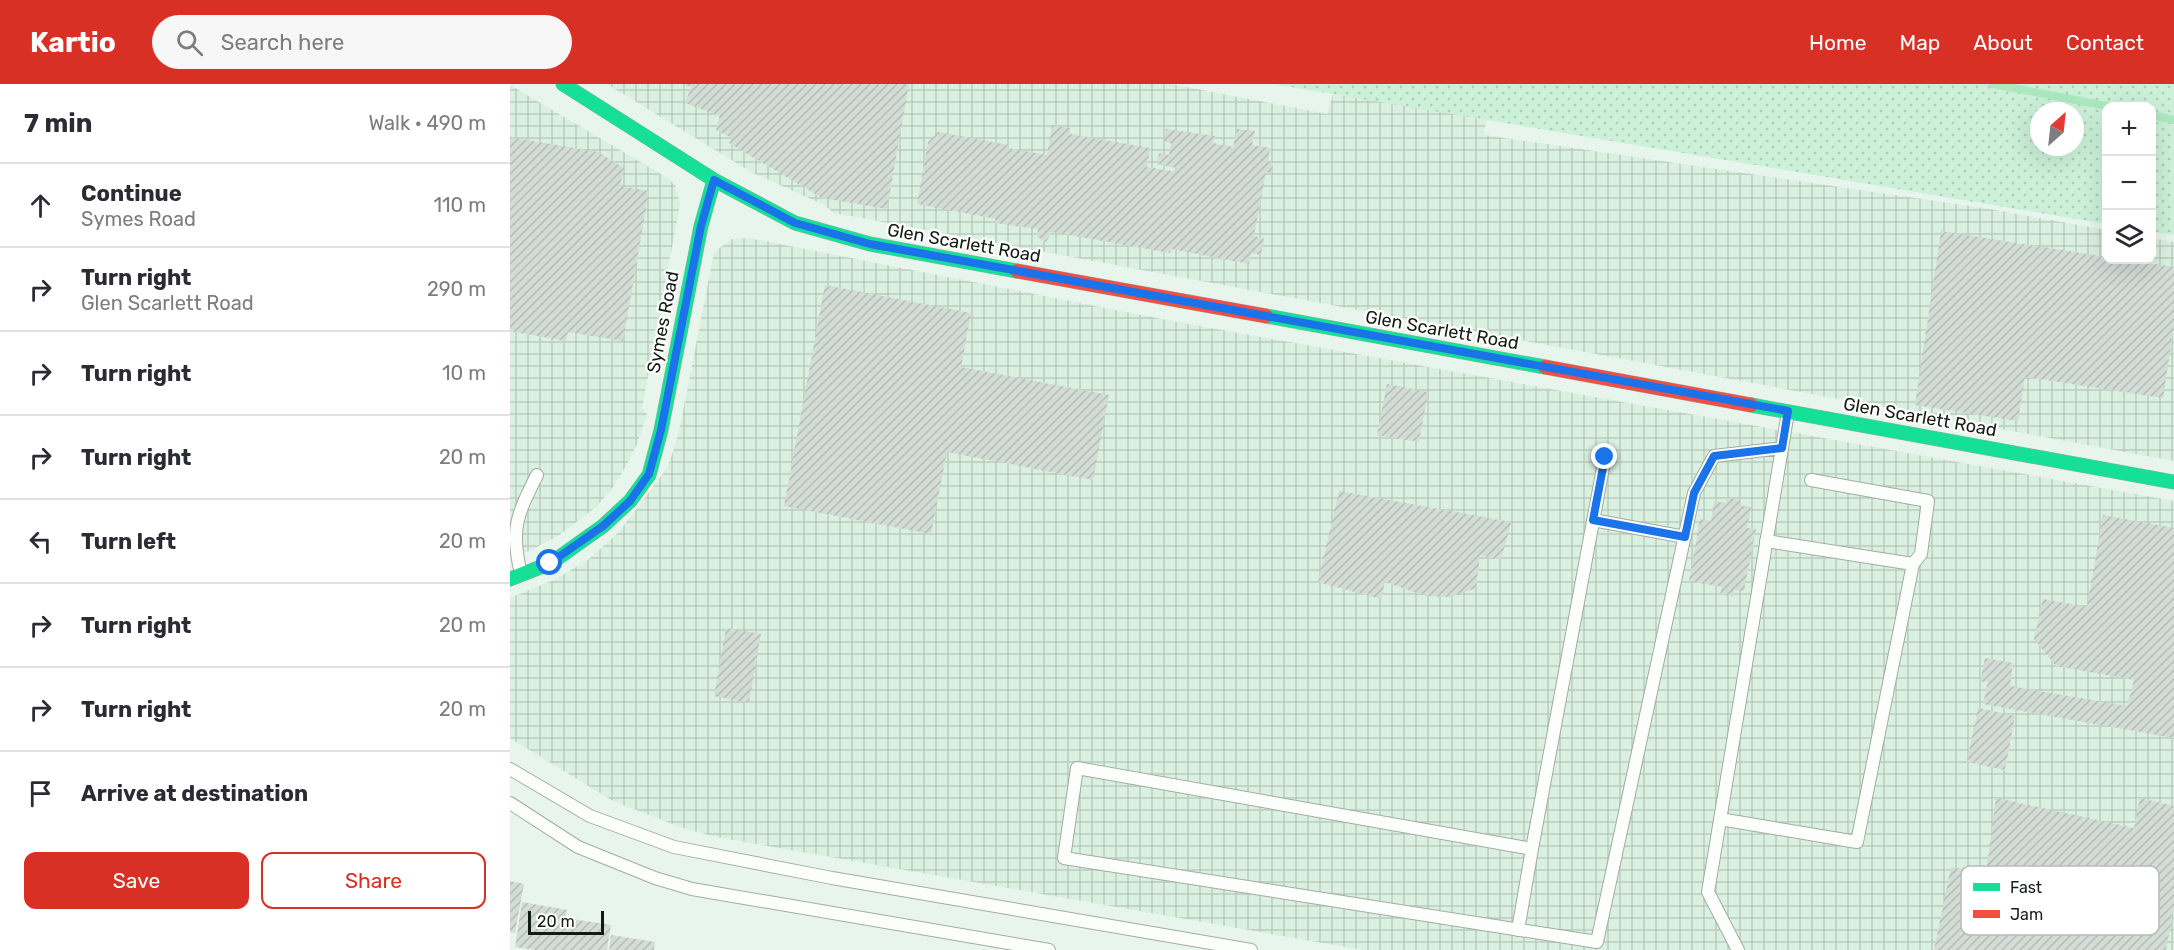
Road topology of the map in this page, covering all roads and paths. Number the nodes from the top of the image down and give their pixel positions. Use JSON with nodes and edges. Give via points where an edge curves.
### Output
{"nodes":[{"id":1,"x":563,"y":84,"type":"edge"},
{"id":2,"x":714,"y":180,"type":"junction"},
{"id":3,"x":1788,"y":411,"type":"junction"},
{"id":4,"x":1782,"y":448,"type":"junction"},
{"id":5,"x":1605,"y":457,"type":"dead end"},
{"id":6,"x":537,"y":475,"type":"dead end"},
{"id":7,"x":1811,"y":480,"type":"dead end"},
{"id":8,"x":2174,"y":482,"type":"edge"},
{"id":9,"x":1593,"y":520,"type":"junction"},
{"id":10,"x":1685,"y":537,"type":"junction"},
{"id":11,"x":1766,"y":541,"type":"junction"},
{"id":12,"x":1913,"y":564,"type":"junction"},
{"id":13,"x":516,"y":577,"type":"edge"},
{"id":14,"x":510,"y":769,"type":"edge"},
{"id":15,"x":510,"y":803,"type":"edge"},
{"id":16,"x":1720,"y":819,"type":"junction"},
{"id":17,"x":1532,"y":849,"type":"junction"},
{"id":18,"x":1518,"y":930,"type":"junction"},
{"id":19,"x":1049,"y":950,"type":"edge"},
{"id":20,"x":1251,"y":950,"type":"edge"},
{"id":21,"x":1738,"y":950,"type":"edge"}],
"edges":[{"from":1,"to":2,"type":"street"},
{"from":2,"to":3,"type":"street","name":"Glen Scarlett Road","via":[[795,223],[870,244]]},
{"from":2,"to":13,"type":"street","name":"Symes Road","via":[[649,474],[630,501],[603,526],[550,563]]},
{"from":3,"to":4,"type":"lane"},
{"from":3,"to":8,"type":"street","name":"Glen Scarlett Road"},
{"from":4,"to":10,"type":"lane","via":[[1714,456],[1694,493]]},
{"from":4,"to":11,"type":"lane"},
{"from":5,"to":9,"type":"lane"},
{"from":6,"to":13,"type":"lane","via":[[511,526]]},
{"from":7,"to":12,"type":"lane","via":[[1928,501],[1921,554]]},
{"from":9,"to":10,"type":"lane"},
{"from":9,"to":17,"type":"lane"},
{"from":10,"to":18,"type":"lane","via":[[1597,942]]},
{"from":11,"to":12,"type":"lane"},
{"from":11,"to":16,"type":"lane"},
{"from":12,"to":16,"type":"lane","via":[[1857,842]]},
{"from":14,"to":20,"type":"lane","via":[[590,816],[674,847]]},
{"from":15,"to":19,"type":"lane","via":[[578,847],[692,889]]},
{"from":16,"to":21,"type":"lane","via":[[1708,892]]},
{"from":17,"to":18,"type":"lane"},
{"from":17,"to":18,"type":"lane","via":[[1077,768],[1064,858]]}]}
